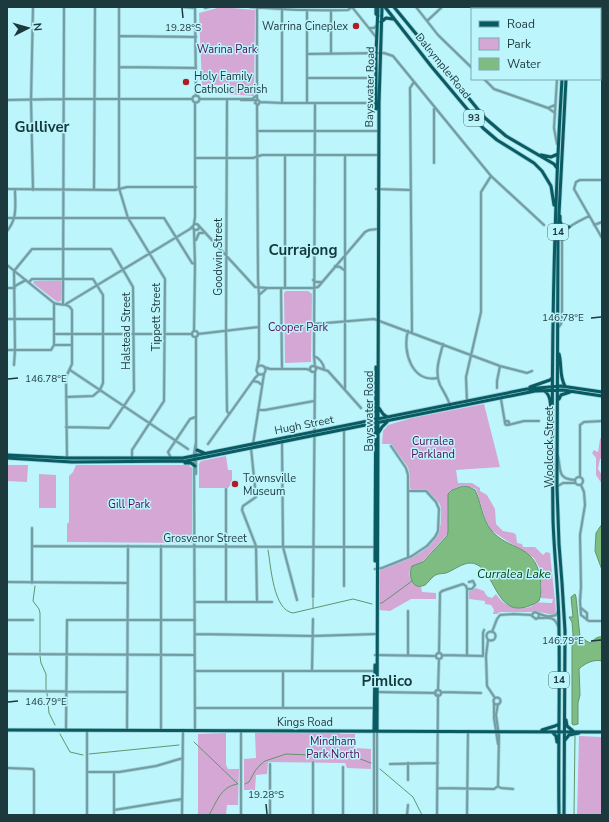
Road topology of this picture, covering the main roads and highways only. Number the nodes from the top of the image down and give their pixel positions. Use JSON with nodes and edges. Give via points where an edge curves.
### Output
{"nodes":[{"id":1,"x":377,"y":7,"type":"edge"},
{"id":2,"x":382,"y":7,"type":"edge"},
{"id":3,"x":385,"y":7,"type":"edge"},
{"id":4,"x":394,"y":7,"type":"edge"},
{"id":5,"x":395,"y":20,"type":"junction"},
{"id":6,"x":379,"y":23,"type":"junction"},
{"id":7,"x":378,"y":54,"type":"junction"},
{"id":8,"x":562,"y":80,"type":"edge"},
{"id":9,"x":566,"y":80,"type":"edge"},
{"id":10,"x":460,"y":88,"type":"junction"},
{"id":11,"x":453,"y":93,"type":"junction"},
{"id":12,"x":525,"y":147,"type":"junction"},
{"id":13,"x":558,"y":154,"type":"junction"},
{"id":14,"x":557,"y":168,"type":"junction"},
{"id":15,"x":559,"y":175,"type":"junction"},
{"id":16,"x":559,"y":200,"type":"junction"},
{"id":17,"x":555,"y":223,"type":"junction"},
{"id":18,"x":569,"y":228,"type":"road end"},
{"id":19,"x":377,"y":320,"type":"junction"},
{"id":20,"x":558,"y":348,"type":"junction"},
{"id":21,"x":552,"y":378,"type":"junction"},
{"id":22,"x":552,"y":386,"type":"junction"},
{"id":23,"x":558,"y":386,"type":"junction"},
{"id":24,"x":565,"y":386,"type":"junction"},
{"id":25,"x":527,"y":389,"type":"junction"},
{"id":26,"x":552,"y":390,"type":"junction"},
{"id":27,"x":558,"y":390,"type":"junction"},
{"id":28,"x":543,"y":391,"type":"junction"},
{"id":29,"x":576,"y":392,"type":"junction"},
{"id":30,"x":602,"y":392,"type":"edge"},
{"id":31,"x":501,"y":396,"type":"junction"},
{"id":32,"x":602,"y":396,"type":"edge"},
{"id":33,"x":558,"y":401,"type":"junction"},
{"id":34,"x":378,"y":406,"type":"junction"},
{"id":35,"x":375,"y":410,"type":"junction"},
{"id":36,"x":389,"y":419,"type":"junction"},
{"id":37,"x":377,"y":421,"type":"junction"},
{"id":38,"x":366,"y":423,"type":"junction"},
{"id":39,"x":553,"y":430,"type":"junction"},
{"id":40,"x":314,"y":434,"type":"junction"},
{"id":41,"x":377,"y":435,"type":"junction"},
{"id":42,"x":252,"y":446,"type":"junction"},
{"id":43,"x":197,"y":450,"type":"road end"},
{"id":44,"x":207,"y":453,"type":"junction"},
{"id":45,"x":7,"y":455,"type":"edge"},
{"id":46,"x":196,"y":457,"type":"junction"},
{"id":47,"x":7,"y":458,"type":"edge"},
{"id":48,"x":66,"y":460,"type":"junction"},
{"id":49,"x":132,"y":460,"type":"junction"},
{"id":50,"x":182,"y":462,"type":"junction"},
{"id":51,"x":194,"y":466,"type":"road end"},
{"id":52,"x":376,"y":671,"type":"junction"},
{"id":53,"x":564,"y":701,"type":"junction"},
{"id":54,"x":376,"y":708,"type":"junction"},
{"id":55,"x":559,"y":723,"type":"junction"},
{"id":56,"x":7,"y":730,"type":"edge"},
{"id":57,"x":376,"y":731,"type":"junction"},
{"id":58,"x":536,"y":731,"type":"junction"},
{"id":59,"x":551,"y":731,"type":"junction"},
{"id":60,"x":559,"y":731,"type":"junction"},
{"id":61,"x":564,"y":731,"type":"junction"},
{"id":62,"x":572,"y":731,"type":"junction"},
{"id":63,"x":582,"y":732,"type":"junction"},
{"id":64,"x":602,"y":732,"type":"edge"},
{"id":65,"x":564,"y":742,"type":"junction"},
{"id":66,"x":559,"y":790,"type":"junction"},
{"id":67,"x":559,"y":815,"type":"edge"},
{"id":68,"x":564,"y":815,"type":"edge"}],
"edges":[{"from":1,"to":6,"type":"main road","name":"Bayswater Road"},
{"from":2,"to":6,"type":"main road","name":"Bayswater Road"},
{"from":3,"to":5,"type":"main road","name":"Dalrymple Road","number":"93"},
{"from":4,"to":10,"type":"main road","name":"Dalrymple Road","number":"93"},
{"from":5,"to":6,"type":"main road","via":[[386,18]]},
{"from":5,"to":11,"type":"main road","name":"Dalrymple Road","number":"93"},
{"from":6,"to":7,"type":"main road","name":"Bayswater Road"},
{"from":6,"to":7,"type":"main road","name":"Bayswater Road"},
{"from":7,"to":19,"type":"main road","name":"Bayswater Road"},
{"from":8,"to":13,"type":"main road"},
{"from":9,"to":15,"type":"main road","name":"Woolcock Street","number":"14"},
{"from":10,"to":11,"type":"main road"},
{"from":10,"to":12,"type":"main road","name":"Dalrymple Road","number":"93","via":[[485,118],[506,136]]},
{"from":11,"to":17,"type":"main road","name":"Dalrymple Road","number":"93","via":[[483,128],[542,171],[552,191]]},
{"from":12,"to":13,"type":"main road","via":[[546,157]]},
{"from":12,"to":14,"type":"main road","name":"Dalrymple Road","number":"93"},
{"from":13,"to":14,"type":"main road"},
{"from":14,"to":15,"type":"main road","name":"Dalrymple Road","number":"93"},
{"from":15,"to":16,"type":"main road","name":"Woolcock Street","number":"14"},
{"from":15,"to":17,"type":"main road","name":"Woolcock Street","number":"14"},
{"from":16,"to":18,"type":"main road","via":[[560,221],[562,226]]},
{"from":16,"to":20,"type":"main road","name":"Woolcock Street","number":"14"},
{"from":17,"to":21,"type":"main road","name":"Woolcock Street","number":"14"},
{"from":19,"to":34,"type":"main road","name":"Bayswater Road"},
{"from":19,"to":35,"type":"main road","name":"Bayswater Road"},
{"from":20,"to":23,"type":"main road","name":"Woolcock Street","number":"14"},
{"from":20,"to":24,"type":"main road","via":[[561,377]]},
{"from":21,"to":22,"type":"main road","name":"Woolcock Street","number":"14"},
{"from":21,"to":25,"type":"main road"},
{"from":22,"to":23,"type":"main road","name":"Hugh Street"},
{"from":22,"to":25,"type":"main road","name":"Hugh Street"},
{"from":22,"to":26,"type":"main road","name":"Woolcock Street","number":"14"},
{"from":23,"to":24,"type":"main road","name":"Hugh Street"},
{"from":23,"to":27,"type":"main road","name":"Woolcock Street","number":"14"},
{"from":24,"to":30,"type":"main road","name":"Hugh Street"},
{"from":25,"to":31,"type":"main road","name":"Hugh Street"},
{"from":26,"to":27,"type":"main road","name":"Hugh Street"},
{"from":26,"to":28,"type":"main road","name":"Hugh Street"},
{"from":26,"to":39,"type":"main road","name":"Woolcock Street","number":"14"},
{"from":27,"to":29,"type":"main road","name":"Hugh Street"},
{"from":27,"to":33,"type":"main road","name":"Woolcock Street","number":"14"},
{"from":28,"to":31,"type":"main road","name":"Hugh Street"},
{"from":28,"to":39,"type":"main road","via":[[549,397]]},
{"from":29,"to":32,"type":"main road","name":"Hugh Street"},
{"from":29,"to":33,"type":"main road","via":[[561,395]]},
{"from":31,"to":36,"type":"main road","name":"Hugh Street"},
{"from":33,"to":53,"type":"main road","name":"Woolcock Street","number":"14","via":[[557,487],[565,631]]},
{"from":34,"to":36,"type":"main road"},
{"from":34,"to":37,"type":"main road","name":"Bayswater Road"},
{"from":35,"to":37,"type":"main road","name":"Bayswater Road"},
{"from":35,"to":38,"type":"main road"},
{"from":36,"to":37,"type":"main road","name":"Hugh Street"},
{"from":36,"to":41,"type":"main road"},
{"from":37,"to":38,"type":"main road","name":"Hugh Street"},
{"from":37,"to":41,"type":"main road","name":"Bayswater Road"},
{"from":38,"to":40,"type":"main road","name":"Hugh Street"},
{"from":38,"to":40,"type":"main road","name":"Hugh Street","via":[[344,430]]},
{"from":38,"to":41,"type":"main road"},
{"from":39,"to":55,"type":"main road","name":"Woolcock Street","number":"14","via":[[553,528],[559,610]]},
{"from":40,"to":42,"type":"main road","name":"Hugh Street"},
{"from":40,"to":42,"type":"main road","name":"Hugh Street"},
{"from":41,"to":52,"type":"main road","name":"Bayswater Road"},
{"from":42,"to":44,"type":"main road","name":"Hugh Street"},
{"from":42,"to":46,"type":"main road","name":"Hugh Street"},
{"from":43,"to":44,"type":"main road"},
{"from":44,"to":46,"type":"main road","name":"Hugh Street"},
{"from":45,"to":48,"type":"main road","name":"Hugh Street"},
{"from":46,"to":49,"type":"main road","name":"Hugh Street"},
{"from":46,"to":50,"type":"main road","name":"Hugh Street"},
{"from":47,"to":48,"type":"main road","name":"Hugh Street"},
{"from":48,"to":49,"type":"main road","name":"Hugh Street"},
{"from":49,"to":50,"type":"main road","name":"Hugh Street"},
{"from":50,"to":51,"type":"main road"},
{"from":52,"to":54,"type":"main road","name":"Bayswater Road"},
{"from":52,"to":54,"type":"main road","name":"Bayswater Road"},
{"from":53,"to":61,"type":"main road","name":"Woolcock Street","number":"14"},
{"from":53,"to":62,"type":"main road","via":[[566,725]]},
{"from":54,"to":57,"type":"main road","name":"Bayswater Road"},
{"from":55,"to":58,"type":"main road"},
{"from":55,"to":60,"type":"main road","name":"Woolcock Street","number":"14"},
{"from":56,"to":57,"type":"main road","name":"Kings Road"},
{"from":57,"to":58,"type":"main road","name":"Kings Road"},
{"from":58,"to":59,"type":"main road","name":"Kings Road"},
{"from":59,"to":60,"type":"main road","name":"Kings Road"},
{"from":59,"to":66,"type":"main road","via":[[557,740]]},
{"from":60,"to":61,"type":"main road","name":"Kings Road"},
{"from":60,"to":66,"type":"main road","name":"Woolcock Street","number":"14"},
{"from":61,"to":62,"type":"main road","name":"Kings Road"},
{"from":61,"to":65,"type":"main road","name":"Woolcock Street","number":"14"},
{"from":62,"to":63,"type":"main road","name":"Kings Road"},
{"from":63,"to":64,"type":"main road","name":"Kings Road"},
{"from":63,"to":65,"type":"main road","via":[[569,735]]},
{"from":65,"to":68,"type":"main road","name":"Woolcock Street","number":"14"},
{"from":66,"to":67,"type":"main road","name":"Woolcock Street","number":"14"}]}
